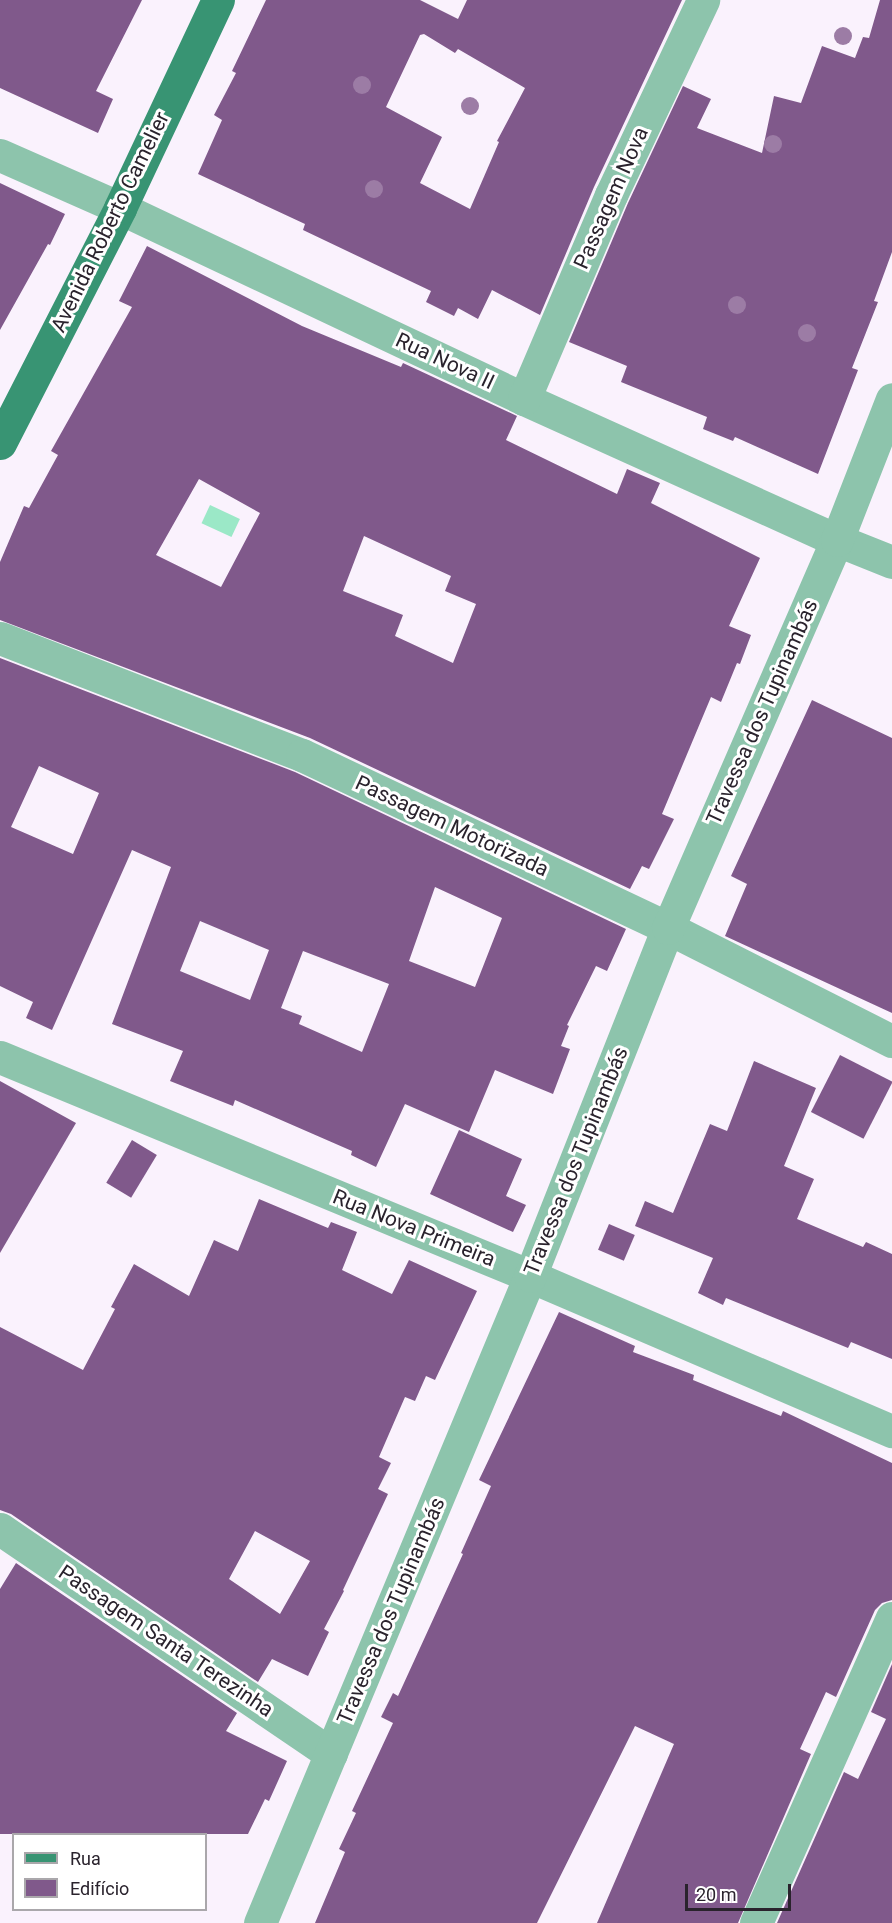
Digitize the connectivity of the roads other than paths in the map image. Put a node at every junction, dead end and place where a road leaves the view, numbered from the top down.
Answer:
1 (218, 0) edge
2 (703, 0) edge
3 (0, 154) edge
4 (120, 208) junction
5 (524, 399) junction
6 (892, 399) edge
7 (0, 443) edge
8 (837, 540) junction
9 (892, 561) edge
10 (0, 638) edge
11 (668, 928) junction
12 (892, 1041) edge
13 (0, 1057) edge
14 (530, 1276) junction
15 (892, 1431) edge
16 (0, 1529) edge
17 (892, 1618) edge
18 (331, 1754) junction
19 (260, 1923) edge
20 (756, 1923) edge

1 - 4 main road, Avenida Roberto Camelier
2 - 5 street, Passagem Nova
3 - 4 street, Rua Nova II
4 - 5 street, Rua Nova II
4 - 7 main road, Avenida Roberto Camelier
5 - 8 street, Rua Nova II
6 - 8 street, Travessa dos Tupinambás
8 - 9 street, Rua Nova II
8 - 11 street, Travessa dos Tupinambás
10 - 11 street, Passagem Motorizada
11 - 12 street, Passagem Motorizada
11 - 14 street, Travessa dos Tupinambás
13 - 14 street, Rua Nova Primeira
14 - 15 street, Rua Nova Primeira
14 - 18 street, Travessa dos Tupinambás
16 - 18 street, Passagem Santa Terezinha
17 - 20 street
18 - 19 street, Travessa dos Tupinambás

